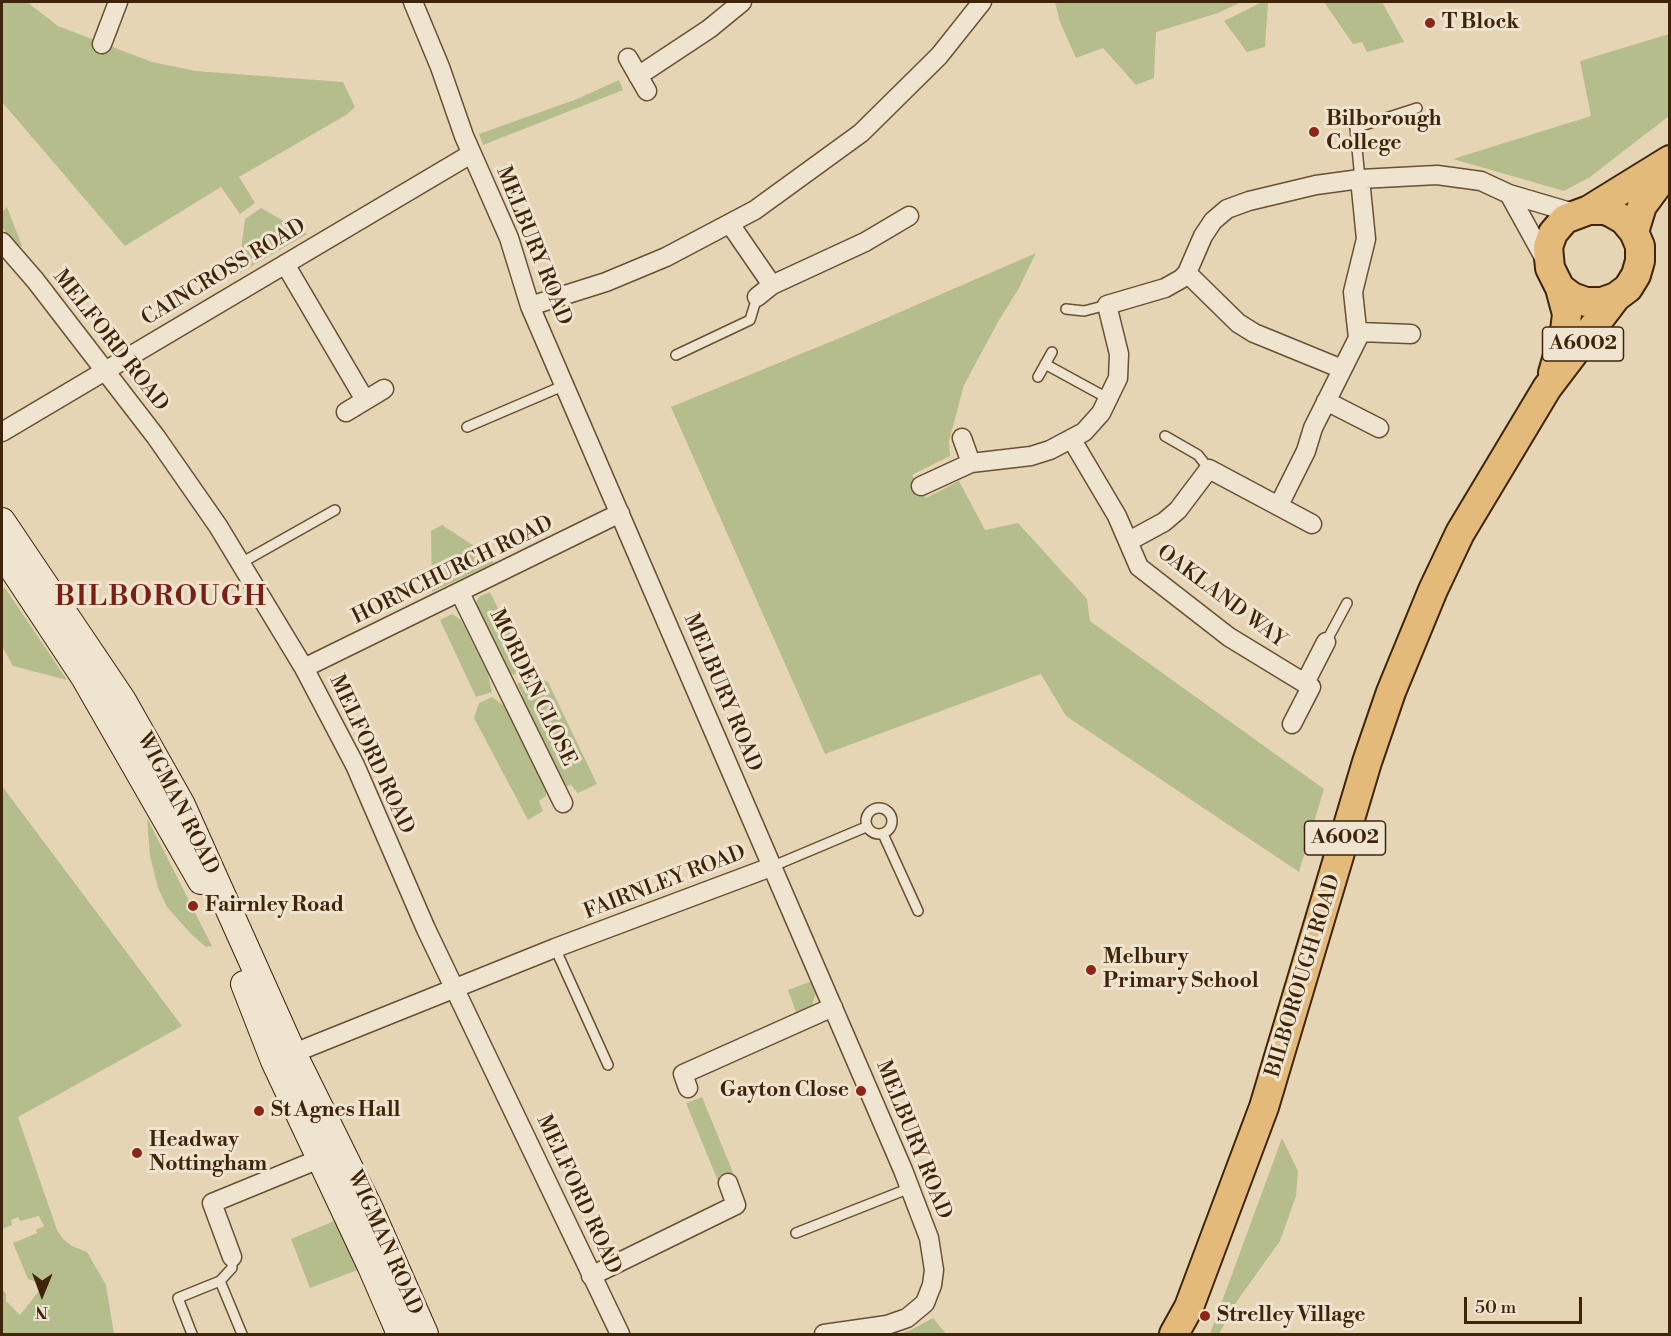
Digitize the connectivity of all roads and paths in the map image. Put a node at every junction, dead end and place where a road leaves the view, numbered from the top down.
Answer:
1 (118, 2) edge
2 (413, 2) edge
3 (742, 2) edge
4 (975, 4) edge
5 (102, 44) dead end
6 (628, 58) dead end
7 (1418, 108) dead end
8 (471, 154) junction
9 (1670, 160) edge
10 (1670, 168) edge
11 (1360, 179) junction
12 (1509, 194) junction
13 (1583, 212) junction
14 (909, 216) dead end
15 (730, 224) junction
16 (1634, 232) junction
17 (2, 242) edge
18 (285, 264) junction
19 (1187, 273) junction
20 (1555, 278) junction
21 (772, 285) junction
22 (757, 297) joint
23 (1616, 297) junction
24 (1107, 305) junction
25 (530, 306) junction
26 (1066, 309) dead end
27 (1359, 332) junction
28 (1411, 333) dead end
29 (1052, 352) dead end
30 (676, 355) dead end
31 (1045, 364) junction
32 (105, 369) junction
33 (1342, 369) junction
34 (1038, 377) dead end
35 (565, 385) junction
36 (1547, 388) junction
37 (384, 389) dead end
38 (1110, 399) junction
39 (365, 400) junction
40 (1326, 400) junction
41 (346, 412) dead end
42 (467, 427) dead end
43 (1379, 428) dead end
44 (2, 432) edge
45 (1165, 436) dead end
46 (962, 438) dead end
47 (1072, 440) junction
48 (970, 463) junction
49 (1209, 469) junction
50 (921, 486) dead end
51 (1279, 505) junction
52 (335, 510) dead end
53 (620, 513) junction
54 (2, 521) edge
55 (1312, 524) dead end
56 (1129, 541) junction
57 (2, 553) edge
58 (241, 562) junction
59 (460, 593) junction
60 (1347, 603) dead end
61 (1326, 642) joint
62 (304, 669) junction
63 (1305, 683) junction
64 (1292, 724) dead end
65 (563, 803) dead end
66 (866, 827) junction
67 (884, 834) junction
68 (771, 867) junction
69 (918, 911) dead end
70 (555, 948) junction
71 (455, 990) junction
72 (833, 1007) junction
73 (284, 1057) junction
74 (608, 1065) dead end
75 (688, 1088) dead end
76 (331, 1154) junction
77 (728, 1183) dead end
78 (910, 1188) junction
79 (796, 1233) dead end
80 (232, 1257) joint
81 (591, 1276) junction
82 (220, 1281) junction
83 (1187, 1321) edge
84 (192, 1335) edge
85 (242, 1335) edge
86 (400, 1335) edge
87 (425, 1335) edge
88 (620, 1335) edge
89 (825, 1335) edge
90 (1174, 1335) edge

1 - 5 street
2 - 8 street, MELBURY ROAD
3 - 6 street
4 - 15 street
7 - 11 lane
8 - 18 street, CAINCROSS ROAD
8 - 25 street, MELBURY ROAD
9 - 13 main road, BILBOROUGH ROAD / A6002
10 - 16 main road
11 - 12 street
11 - 19 street
11 - 27 street
12 - 13 street
12 - 20 street
13 - 16 main road
13 - 20 main road, BILBOROUGH ROAD / A6002
14 - 21 street
15 - 21 street
15 - 25 street
16 - 23 main road, BILBOROUGH ROAD / A6002
17 - 32 street, MELFORD ROAD
18 - 32 street, CAINCROSS ROAD
18 - 39 street
19 - 24 street
19 - 33 street
20 - 23 main road, A6002
20 - 36 main road, BILBOROUGH ROAD / A6002
21 - 22 street
22 - 30 lane
23 - 36 main road, BILBOROUGH ROAD / A6002
24 - 26 lane
24 - 38 street
25 - 35 street, MELBURY ROAD
27 - 28 street
27 - 33 street
29 - 31 lane
31 - 34 lane
31 - 38 lane
32 - 44 street, CAINCROSS ROAD
32 - 58 street, MELFORD ROAD
33 - 40 street
35 - 42 lane
35 - 53 street, MELBURY ROAD
36 - 83 main road, BILBOROUGH ROAD / A6002
37 - 39 street
38 - 47 street
39 - 41 street
40 - 43 street
40 - 51 street
45 - 49 lane
46 - 48 street
47 - 48 street
47 - 56 street, OAKLAND WAY
48 - 50 street
49 - 51 street
49 - 56 street
51 - 55 street
52 - 58 lane
53 - 59 street, HORNCHURCH ROAD
53 - 68 street, MELBURY ROAD
54 - 73 street, WIGMAN ROAD
56 - 63 street, OAKLAND WAY
57 - 73 street, WIGMAN ROAD
58 - 62 street, MELFORD ROAD
59 - 62 street, HORNCHURCH ROAD
59 - 65 street, MORDEN CLOSE
60 - 61 lane
61 - 63 street
62 - 71 street, MELFORD ROAD
63 - 64 street
66 - 67 lane
66 - 67 lane
66 - 68 lane
67 - 69 lane
68 - 70 street, FAIRNLEY ROAD
68 - 72 street, MELBURY ROAD
70 - 71 street, FAIRNLEY ROAD
70 - 74 lane
71 - 73 street, FAIRNLEY ROAD
71 - 81 street, MELFORD ROAD
72 - 75 street
72 - 78 street, MELBURY ROAD
73 - 76 street, WIGMAN ROAD
76 - 80 street
76 - 86 street, WIGMAN ROAD
76 - 87 street, WIGMAN ROAD
77 - 81 street
78 - 79 lane
78 - 89 street, MELBURY ROAD
80 - 82 lane
81 - 88 street, MELFORD ROAD
82 - 84 lane
82 - 85 lane
83 - 90 main road, BILBOROUGH ROAD / A6002

